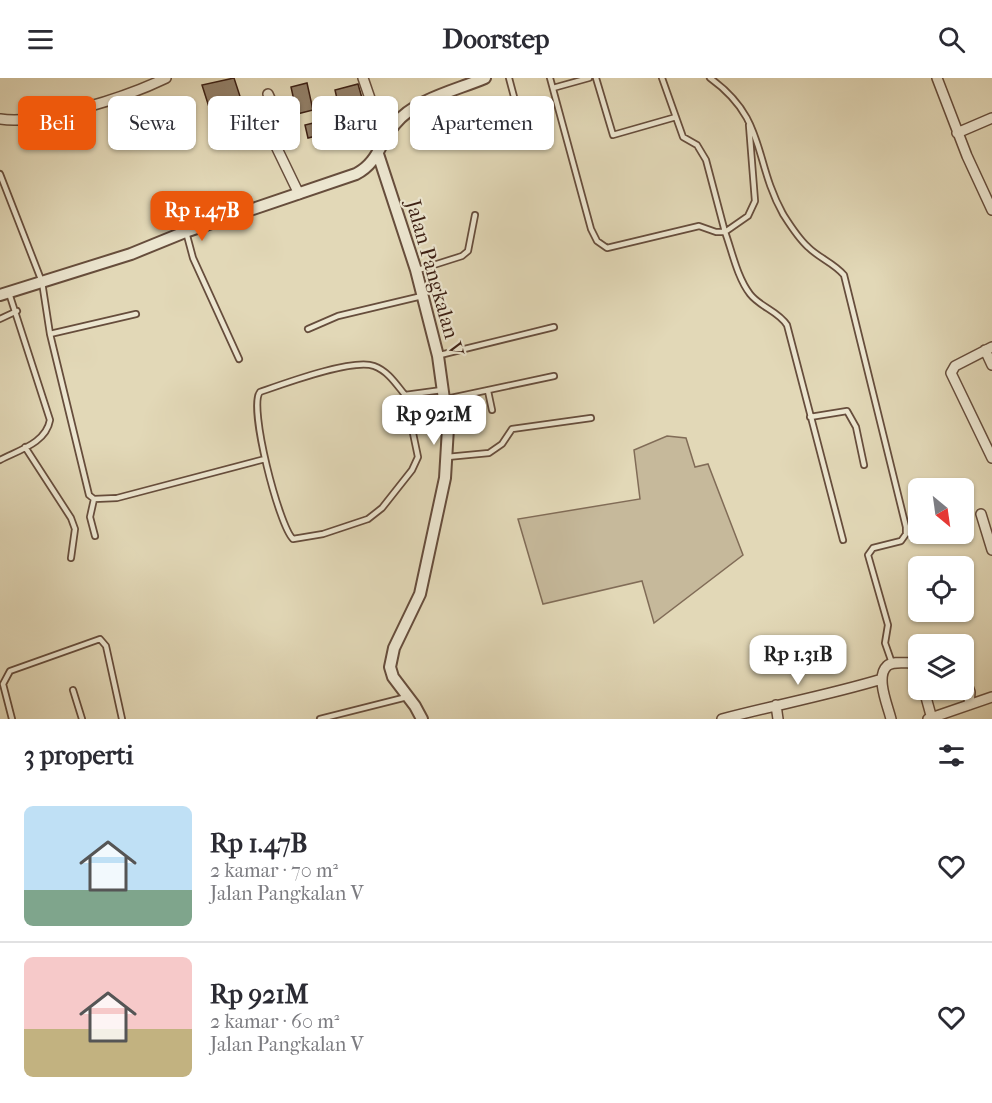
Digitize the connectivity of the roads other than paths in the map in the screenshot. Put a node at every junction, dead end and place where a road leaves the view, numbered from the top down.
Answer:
1 (166, 78) edge
2 (363, 78) edge
3 (485, 78) edge
4 (509, 78) edge
5 (550, 78) edge
6 (589, 78) edge
7 (596, 78) edge
8 (662, 78) edge
9 (710, 78) edge
10 (937, 78) edge
11 (554, 88) junction
12 (268, 94) dead end
13 (369, 96) edge
14 (443, 96) edge
15 (514, 96) edge
16 (410, 111) edge
17 (676, 117) junction
18 (992, 118) edge
19 (0, 119) edge
20 (749, 120) junction
21 (398, 121) edge
22 (957, 133) junction
23 (380, 150) edge
24 (378, 154) junction
25 (0, 174) edge
26 (299, 194) junction
27 (177, 198) dead end
28 (992, 210) edge
29 (475, 215) dead end
30 (185, 232) junction
31 (725, 232) junction
32 (416, 270) junction
33 (42, 282) junction
34 (4, 294) edge
35 (422, 296) junction
36 (17, 311) junction
37 (136, 314) dead end
38 (0, 319) edge
39 (554, 327) dead end
40 (308, 329) dead end
41 (50, 334) junction
42 (988, 349) edge
43 (438, 356) junction
44 (239, 359) dead end
45 (992, 365) edge
46 (554, 376) dead end
47 (488, 391) junction
48 (445, 394) junction
49 (405, 395) junction
50 (492, 410) dead end
51 (810, 417) junction
52 (591, 418) dead end
53 (25, 447) junction
54 (447, 457) junction
55 (992, 458) edge
56 (265, 459) junction
57 (0, 460) edge
58 (864, 465) dead end
59 (94, 499) junction
60 (981, 514) dead end
61 (95, 536) dead end
62 (843, 540) dead end
63 (992, 550) edge
64 (71, 558) dead end
65 (892, 663) junction
66 (908, 664) edge
67 (882, 679) junction
68 (73, 690) dead end
69 (407, 697) junction
70 (992, 697) edge
71 (926, 700) edge
72 (969, 700) edge
73 (776, 705) junction
74 (969, 705) junction
75 (12, 719) edge
76 (82, 719) edge
77 (122, 719) edge
78 (320, 719) edge
79 (422, 719) edge
80 (722, 719) edge
81 (778, 719) edge
82 (891, 719) edge
83 (930, 719) edge

1 - 19 street
2 - 13 street
3 - 14 street
4 - 15 lane
5 - 11 lane
6 - 11 lane
7 - 17 lane
8 - 17 lane
9 - 20 lane
10 - 22 street
11 - 31 lane
12 - 26 street
16 - 21 street
17 - 31 lane
18 - 22 street
20 - 31 lane
20 - 65 lane
22 - 28 street
23 - 24 street
24 - 26 street
24 - 32 street, Jalan Pangkalan V
25 - 33 lane
26 - 30 street
27 - 30 lane
29 - 32 lane
30 - 33 street
30 - 44 lane
31 - 51 lane
32 - 35 street, Jalan Pangkalan V
33 - 34 street
33 - 41 lane
34 - 36 lane
35 - 40 lane
35 - 43 street, Jalan Pangkalan V
36 - 38 lane
36 - 53 lane
37 - 41 lane
39 - 43 lane
41 - 59 lane
42 - 45 street
42 - 55 street
43 - 48 street, Jalan Pangkalan V
46 - 47 lane
47 - 48 lane
47 - 50 lane
48 - 49 lane
48 - 54 street, Jalan Pangkalan V
49 - 56 lane
49 - 56 lane
51 - 58 lane
51 - 62 lane
52 - 54 lane
53 - 57 lane
53 - 64 lane
54 - 69 street, Jalan Pangkalan V
56 - 59 lane
59 - 61 lane
60 - 63 street
65 - 66 street
65 - 67 street
67 - 73 street
67 - 82 street
68 - 76 lane
69 - 78 lane
69 - 79 street, Jalan Pangkalan V
70 - 74 street
71 - 83 street
72 - 74 street
73 - 80 street
73 - 81 street
74 - 83 street
75 - 77 lane

